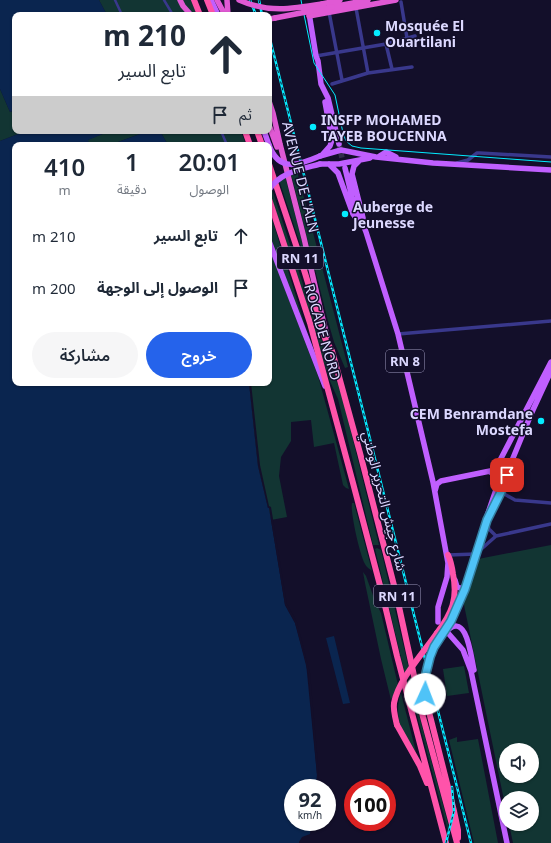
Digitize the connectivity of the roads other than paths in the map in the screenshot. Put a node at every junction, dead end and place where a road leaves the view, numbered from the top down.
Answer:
1 (115, 0) edge
2 (164, 0) edge
3 (180, 0) edge
4 (194, 0) edge
5 (207, 0) edge
6 (211, 0) edge
7 (217, 0) edge
8 (227, 0) edge
9 (239, 0) edge
10 (340, 0) edge
11 (368, 0) edge
12 (399, 1) edge
13 (308, 5) dead end
14 (356, 8) junction
15 (331, 10) junction
16 (121, 12) edge
17 (171, 12) edge
18 (188, 12) edge
19 (199, 12) edge
20 (212, 12) edge
21 (218, 12) edge
22 (219, 12) edge
23 (223, 12) edge
24 (228, 12) edge
25 (309, 16) junction
26 (272, 19) edge
27 (415, 36) dead end
28 (407, 38) junction
29 (386, 44) junction
30 (364, 48) junction
31 (337, 53) junction
32 (316, 56) junction
33 (412, 67) dead end
34 (392, 69) junction
35 (368, 73) junction
36 (342, 80) junction
37 (321, 84) junction
38 (332, 84) dead end
39 (272, 110) edge
40 (272, 133) edge
41 (339, 144) tunnel mouth
42 (272, 151) edge
43 (320, 156) junction
44 (376, 157) junction
45 (551, 157) edge
46 (363, 159) junction
47 (329, 164) junction
48 (452, 164) junction
49 (345, 168) tunnel mouth
50 (286, 169) junction
51 (551, 170) edge
52 (272, 173) edge
53 (272, 187) edge
54 (272, 208) edge
55 (366, 232) junction
56 (272, 251) edge
57 (551, 321) edge
58 (398, 334) junction
59 (332, 352) junction
60 (551, 362) edge
61 (551, 371) edge
62 (331, 403) junction
63 (489, 472) junction
64 (501, 492) junction
65 (435, 493) junction
66 (551, 503) edge
67 (487, 520) junction
68 (551, 524) edge
69 (496, 536) junction
70 (477, 553) junction
71 (448, 556) junction
72 (454, 579) junction
73 (467, 582) junction
74 (438, 622) dead end
75 (448, 633) dead end
76 (438, 641) junction
77 (476, 696) junction
78 (435, 801) junction
79 (457, 842) edge
80 (446, 843) edge
81 (507, 843) edge

1 - 16 street
2 - 17 street
3 - 18 highway
4 - 19 highway
5 - 20 highway
6 - 21 main road
7 - 22 highway
7 - 23 highway
8 - 24 highway
9 - 10 highway, bridge
11 - 15 highway
12 - 14 highway
12 - 28 street
13 - 25 main road
14 - 15 highway
14 - 30 street
15 - 25 highway
15 - 26 highway, bridge
15 - 31 street
25 - 32 main road
27 - 28 street
28 - 29 street
29 - 30 street
29 - 34 street
30 - 31 street
30 - 35 street
31 - 32 street
31 - 36 street
32 - 37 main road
33 - 34 street
34 - 35 street
35 - 36 street
36 - 38 street
37 - 41 main road
37 - 43 main road
39 - 50 highway, AVENUE DE L'ALN
40 - 50 highway
42 - 43 main road, bridge
43 - 44 main road
44 - 46 main road
44 - 48 main road
45 - 48 street
46 - 47 main road
46 - 55 main road
47 - 53 main road, bridge
47 - 55 main road
48 - 51 main road
49 - 55 main road, RN 8
50 - 59 highway, AVENUE DE L'ALN
52 - 59 highway, ROCADE NORD / RN 11
54 - 62 highway, ROCADE NORD / RN 11
55 - 58 main road, RN 8
56 - 62 main road
57 - 58 street
58 - 65 main road, RN 8
59 - 79 highway, شارع جيش التحرير الوطني / RN 11
60 - 63 main road
61 - 64 main road
62 - 78 highway, شارع جيش التحرير الوطني
63 - 65 main road
63 - 67 main road
64 - 66 street
64 - 67 main road
65 - 71 main road, RN 8
67 - 69 street
67 - 70 main road
68 - 69 street
69 - 70 street
70 - 71 street
70 - 73 main road
71 - 72 highway
71 - 74 main road, RN 8
72 - 73 main road
72 - 78 highway, bridge
73 - 76 highway
75 - 77 main road
76 - 77 main road
76 - 79 highway, bridge
77 - 81 main road
78 - 80 highway, شارع جيش التحرير الوطني

